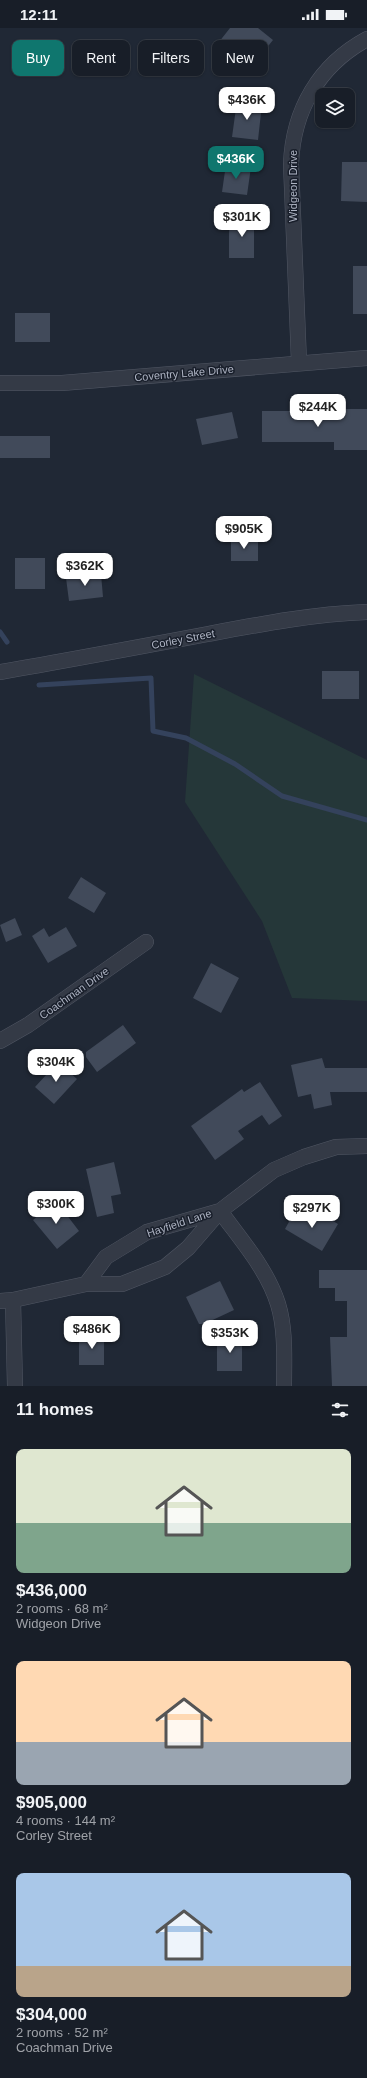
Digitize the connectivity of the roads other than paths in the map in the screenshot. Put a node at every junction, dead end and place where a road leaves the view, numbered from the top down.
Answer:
1 (367, 39) edge
2 (367, 358) edge
3 (298, 362) junction
4 (0, 383) edge
5 (367, 612) edge
6 (0, 672) edge
7 (146, 942) dead end
8 (0, 1041) edge
9 (367, 1146) edge
10 (220, 1211) junction
11 (86, 1284) junction
12 (6, 1301) edge
13 (15, 1386) edge
14 (284, 1386) edge

1 - 3 street, Widgeon Drive
2 - 3 street, Coventry Lake Drive
3 - 4 street, Coventry Lake Drive
5 - 6 street, Corley Street
7 - 8 street, Coachman Drive
9 - 10 street, Hayfield Lane
10 - 11 street, Hayfield Lane
10 - 11 street, Hayfield Lane
10 - 14 street
11 - 12 street, Hayfield Lane
12 - 13 street

